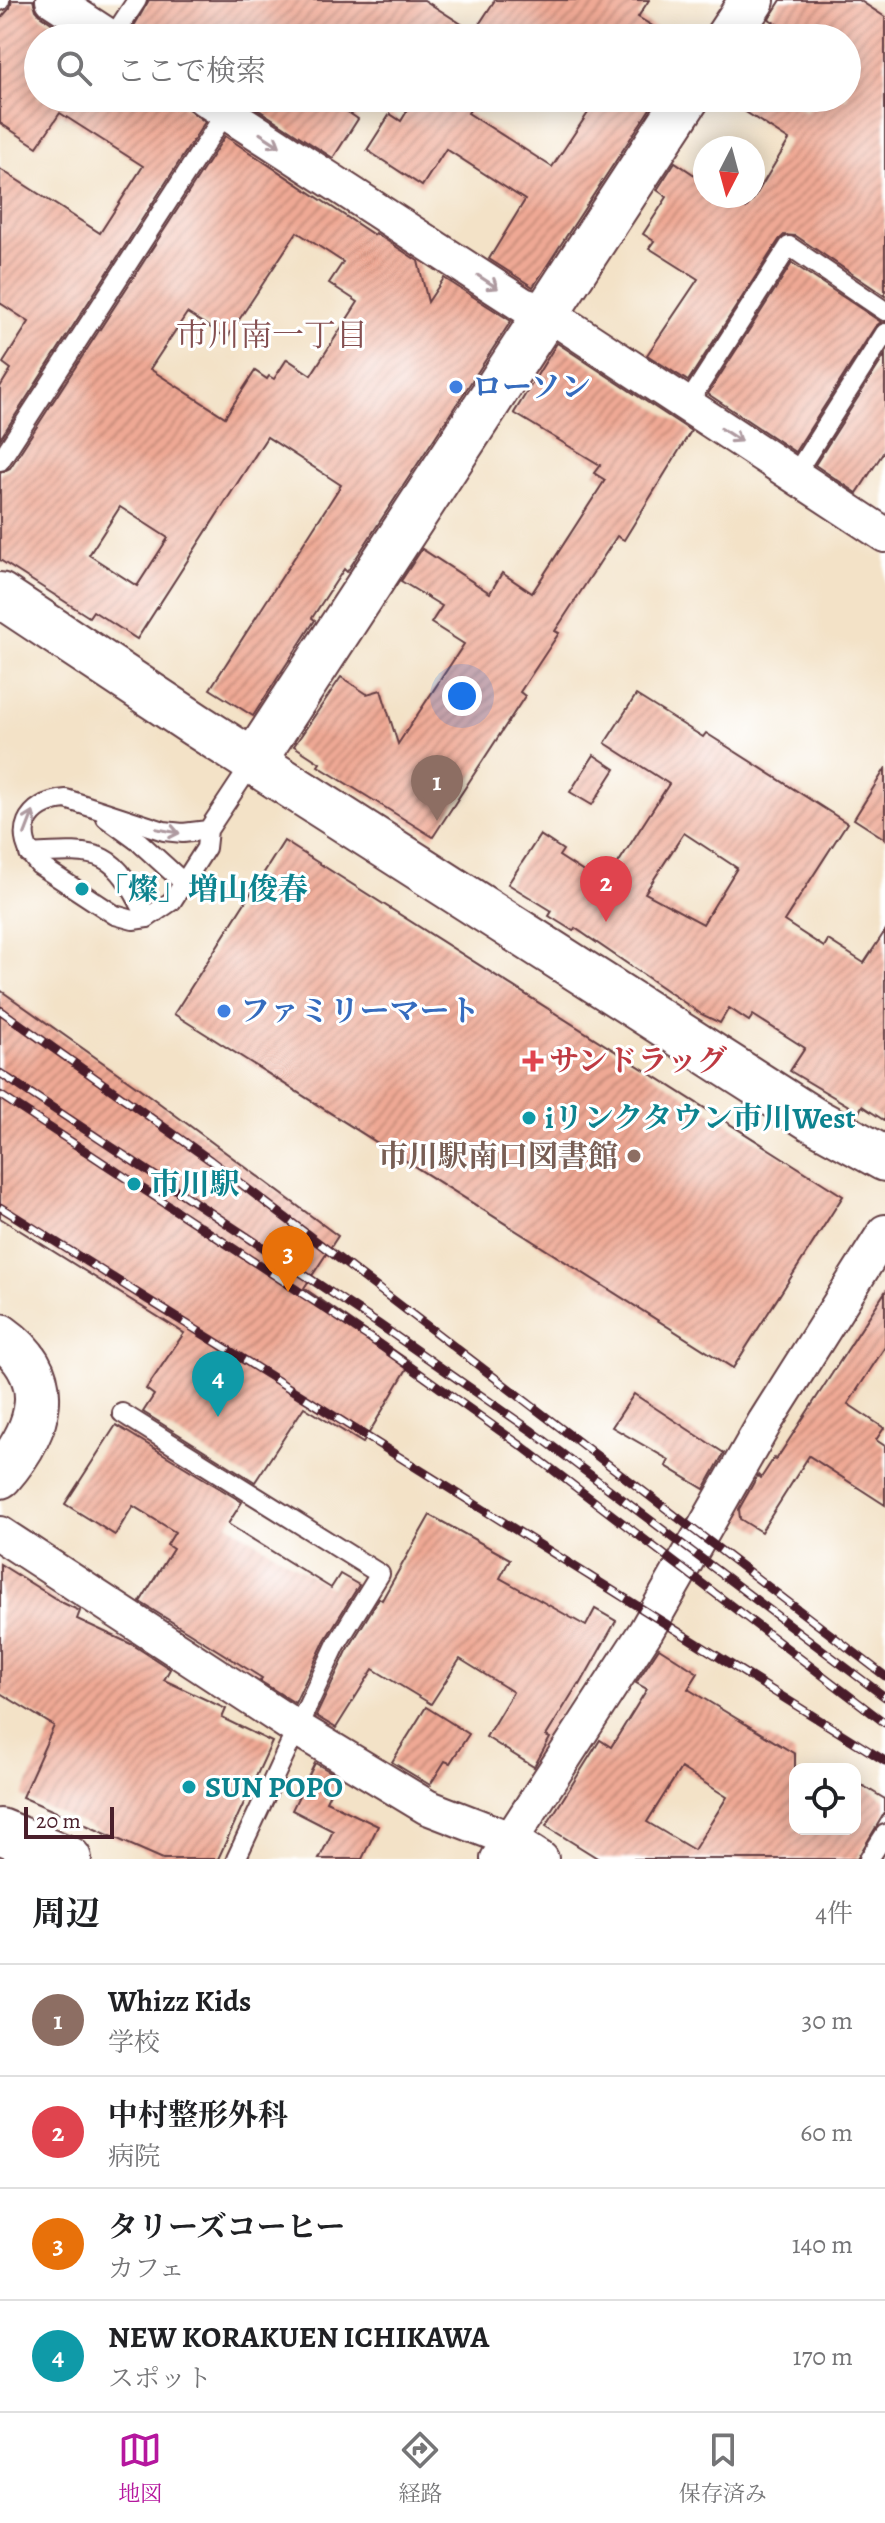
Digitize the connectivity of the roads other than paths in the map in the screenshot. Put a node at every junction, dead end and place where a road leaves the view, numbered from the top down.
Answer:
1 (53, 0) edge
2 (137, 0) edge
3 (752, 0) edge
4 (90, 24) edge
5 (121, 24) edge
6 (736, 24) edge
7 (211, 112) edge
8 (226, 112) edge
9 (678, 112) edge
10 (885, 311) edge
11 (546, 312) junction
12 (885, 333) edge
13 (686, 406) junction
14 (0, 461) edge
15 (794, 476) junction
16 (885, 535) edge
17 (0, 595) edge
18 (253, 762) junction
19 (91, 807) junction
20 (208, 830) junction
21 (29, 854) junction
22 (184, 883) junction
23 (147, 918) junction
24 (885, 1159) edge
25 (885, 1232) edge
26 (0, 1336) edge
27 (122, 1413) dead end
28 (0, 1476) edge
29 (0, 1534) edge
30 (298, 1729) junction
31 (0, 1831) edge
32 (885, 1834) edge
33 (504, 1849) edge
34 (69, 1859) edge
35 (236, 1859) edge
36 (541, 1859) edge
37 (869, 1859) edge

1 - 4 street
2 - 5 lane
3 - 6 main road
7 - 14 lane
8 -> 11 street
9 - 11 main road
10 - 13 lane
11 - 13 street
11 - 18 main road
12 - 15 lane
13 -> 15 street
15 - 16 street
17 - 18 main road
18 - 20 lane
18 - 24 main road
19 -> 20 lane
21 -> 19 lane
19 - 22 lane
20 - 22 lane
21 - 23 lane
21 - 23 lane
22 - 23 lane
25 - 33 street
26 - 28 main road
27 - 30 lane
29 - 30 street
30 - 33 street
30 - 35 lane
31 - 34 main road
32 - 37 lane
33 - 36 street

